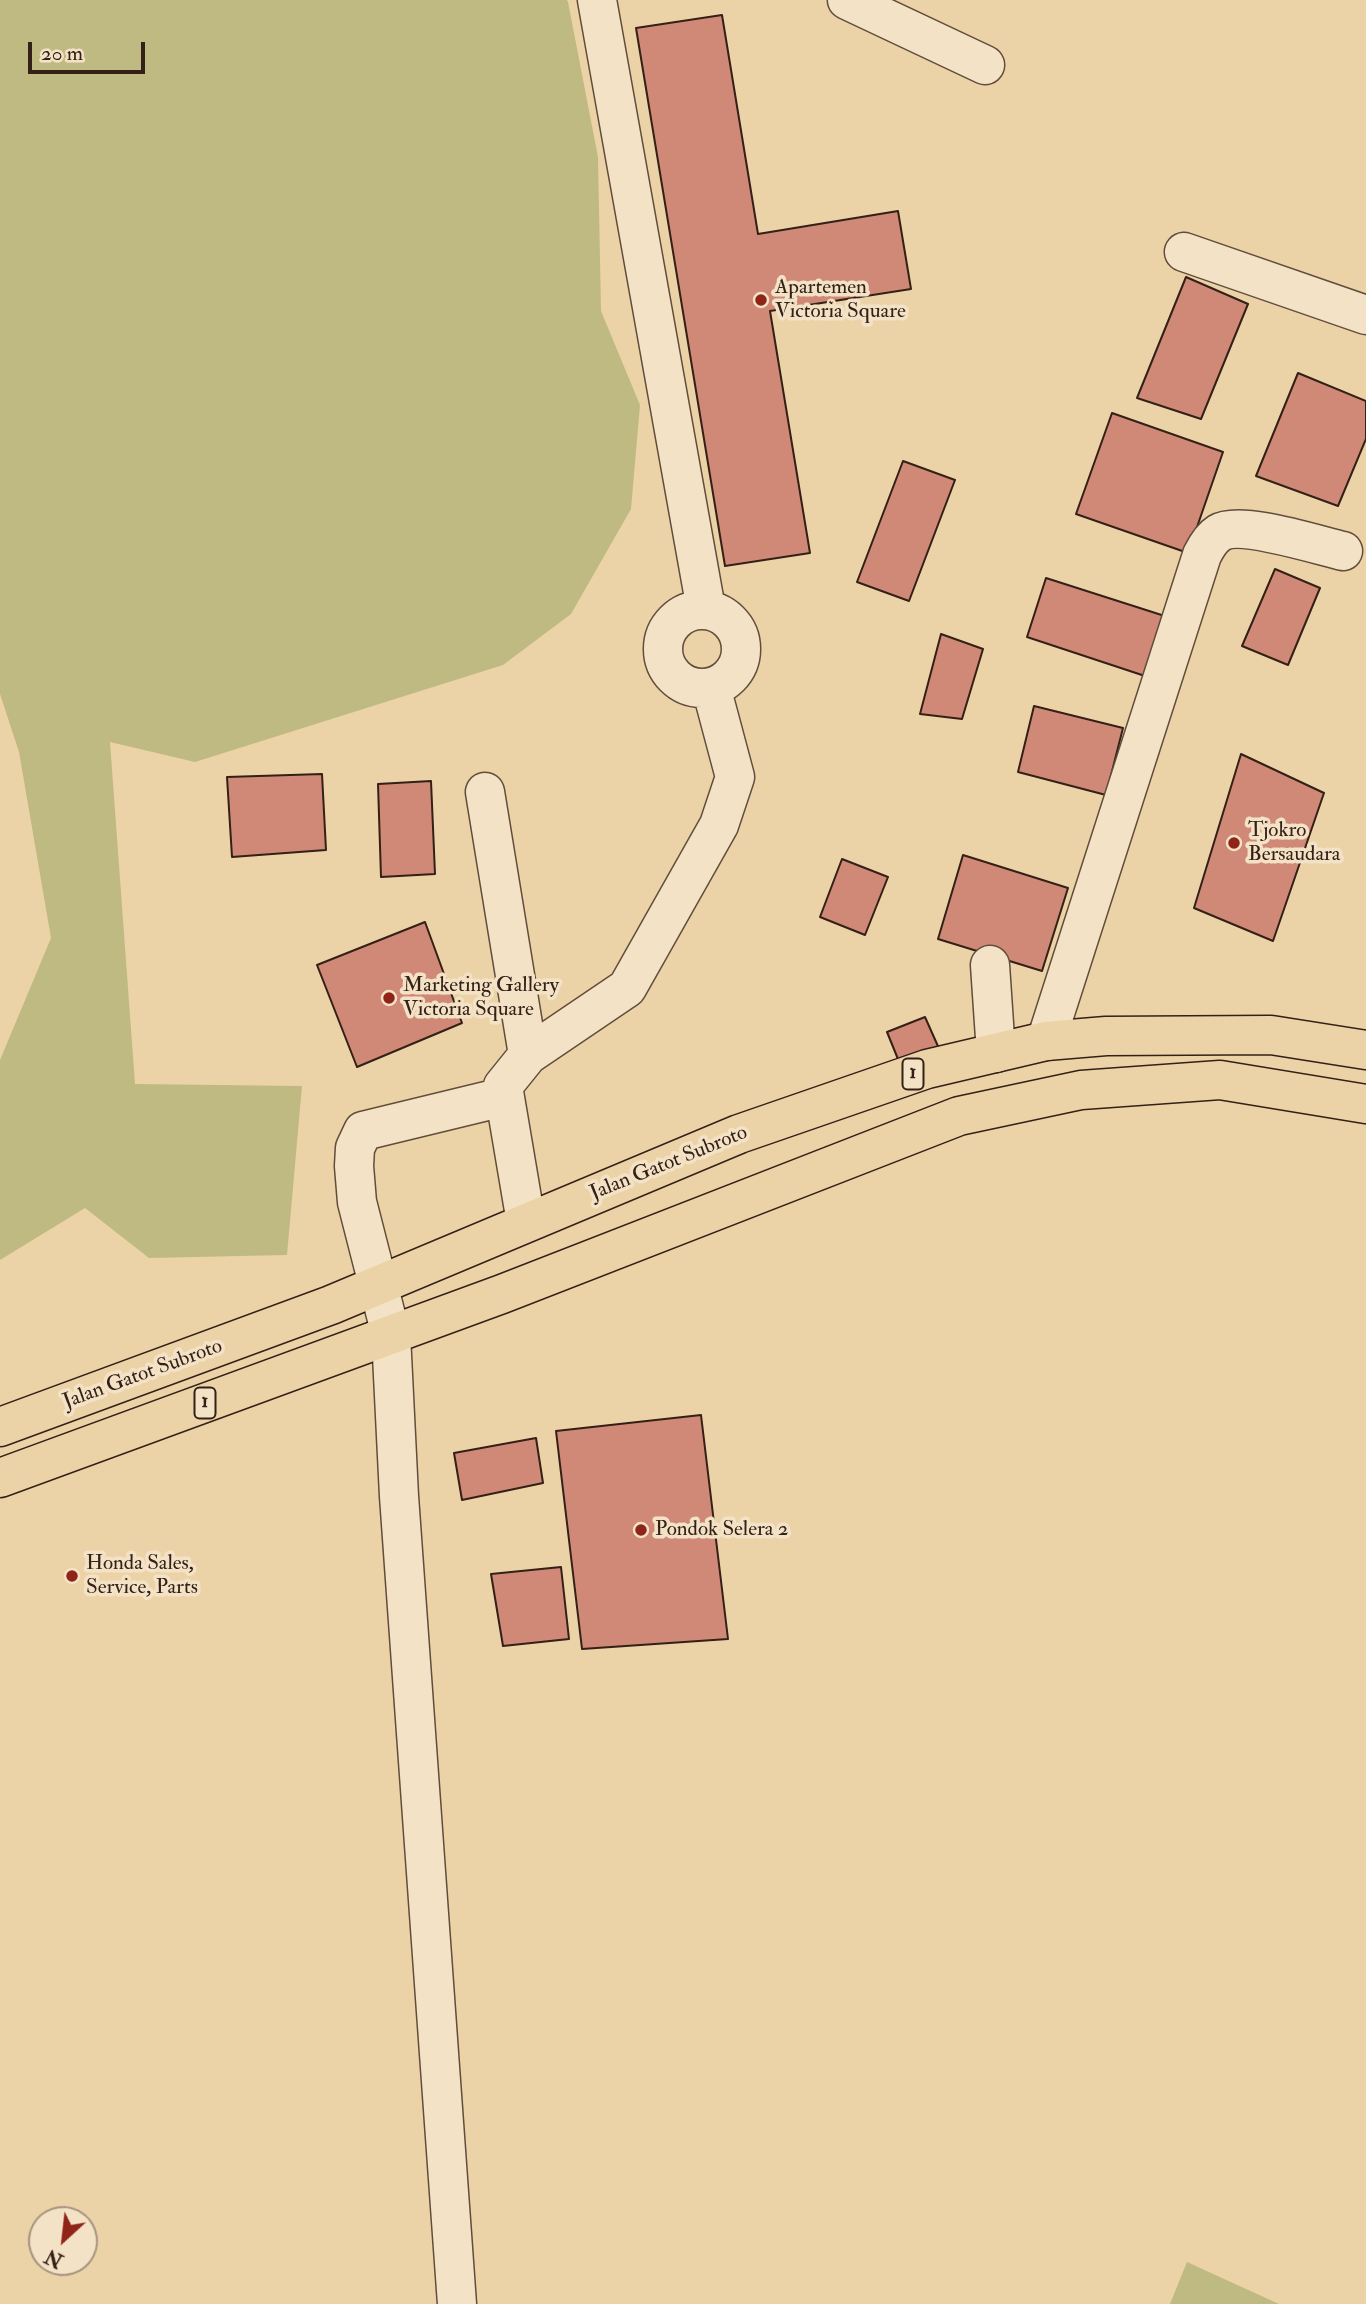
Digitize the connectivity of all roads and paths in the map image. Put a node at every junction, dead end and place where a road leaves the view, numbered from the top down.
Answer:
1 (597, 0) edge
2 (847, 0) edge
3 (898, 11) edge
4 (985, 65) dead end
5 (1184, 252) dead end
6 (1366, 315) edge
7 (1343, 551) dead end
8 (706, 609) junction
9 (711, 687) junction
10 (485, 792) dead end
11 (990, 965) dead end
12 (1046, 1041) junction
13 (1366, 1050) edge
14 (996, 1053) junction
15 (528, 1055) junction
16 (503, 1097) junction
17 (1366, 1104) edge
18 (526, 1222) junction
19 (389, 1279) junction
20 (401, 1331) junction
21 (0, 1427) edge
22 (0, 1478) edge
23 (457, 2304) edge

1 - 8 street
2 - 3 street
3 - 4 street
5 - 6 street
7 - 12 street
8 - 9 street
8 - 9 street
9 - 15 street
10 - 15 street
11 - 14 street
12 - 13 highway, Jalan Gatot Subroto / 1
12 - 14 highway, Jalan Gatot Subroto / 1
14 - 18 highway, Jalan Gatot Subroto / 1
15 - 16 street
16 - 18 street
16 - 19 street
17 - 20 highway, 1
18 - 19 highway, Jalan Gatot Subroto / 1
19 - 20 street
19 - 21 highway, Jalan Gatot Subroto / 1
20 - 22 highway, 1
20 - 23 street

